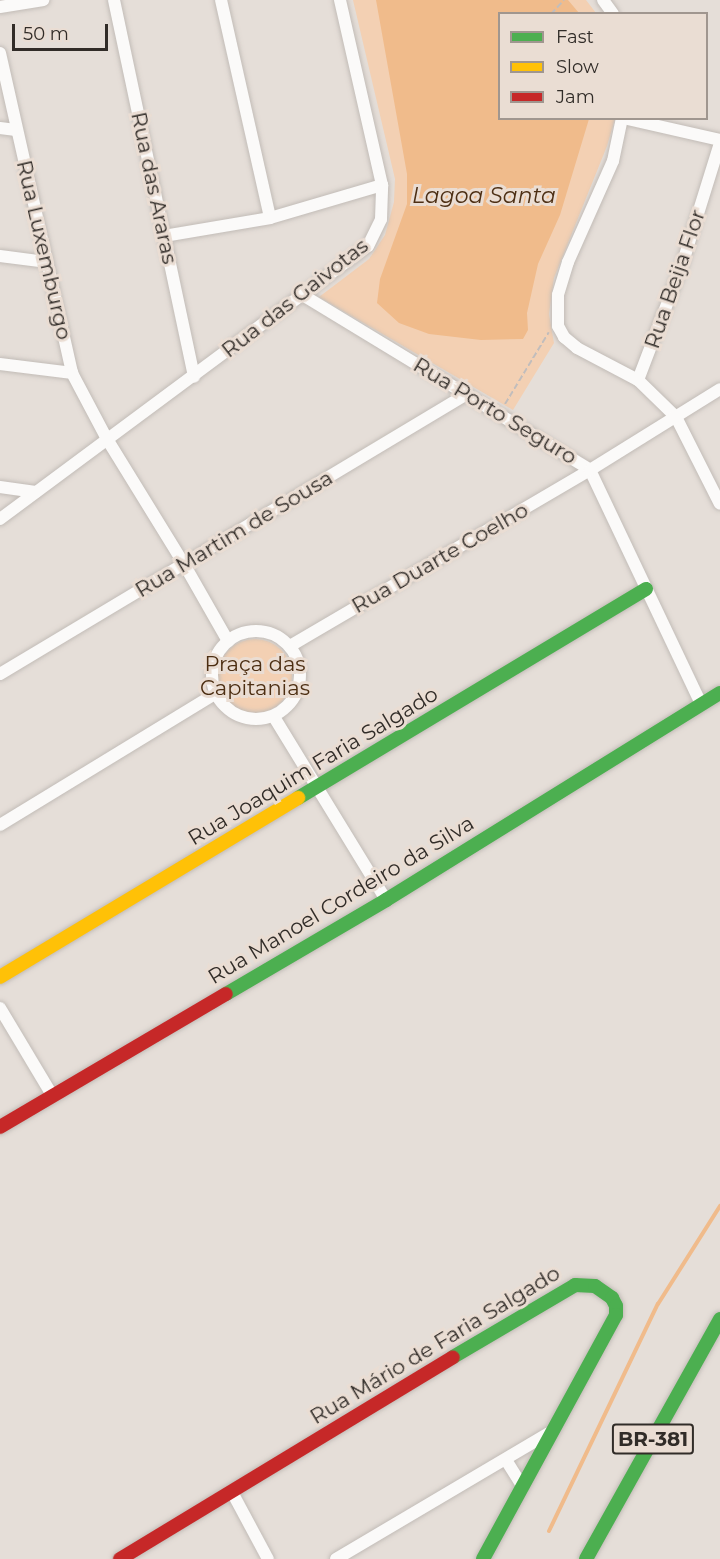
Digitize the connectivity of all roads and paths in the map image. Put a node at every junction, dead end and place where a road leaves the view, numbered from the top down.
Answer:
1 (43, 0) edge
2 (114, 0) edge
3 (220, 0) edge
4 (340, 0) edge
5 (564, 0) edge
6 (603, 0) edge
7 (0, 7) edge
8 (553, 12) edge
9 (612, 12) edge
10 (0, 53) edge
11 (622, 120) edge
12 (631, 120) edge
13 (0, 128) edge
14 (16, 130) junction
15 (720, 141) edge
16 (382, 185) junction
17 (270, 218) junction
18 (164, 236) junction
19 (0, 256) edge
20 (46, 262) junction
21 (300, 294) junction
22 (556, 320) junction
23 (0, 364) edge
24 (72, 373) junction
25 (194, 377) junction
26 (638, 380) junction
27 (720, 389) edge
28 (467, 394) junction
29 (499, 414) junction
30 (676, 417) junction
31 (107, 439) junction
32 (591, 470) junction
33 (0, 487) edge
34 (36, 492) junction
35 (720, 504) edge
36 (0, 519) edge
37 (184, 564) junction
38 (646, 589) junction
39 (228, 641) junction
40 (291, 646) junction
41 (0, 674) edge
42 (216, 693) junction
43 (720, 693) edge
44 (700, 704) junction
45 (274, 717) junction
46 (318, 788) junction
47 (0, 825) edge
48 (386, 900) junction
49 (0, 977) edge
50 (0, 1008) edge
51 (52, 1095) junction
52 (0, 1126) edge
53 (720, 1319) edge
54 (553, 1430) junction
55 (506, 1460) junction
56 (523, 1488) junction
57 (232, 1492) junction
58 (120, 1559) edge
59 (268, 1559) edge
60 (336, 1559) edge
61 (483, 1559) edge
62 (586, 1559) edge

1 - 7 street
2 - 18 street, Rua das Araras
3 - 17 street
4 - 16 street, Rua das Gaivotas
5 - 8 path
6 - 9 street
10 - 14 street, Rua Luxemburgo
11 - 22 street
12 - 15 street
13 - 14 street
14 - 20 street, Rua Luxemburgo
15 - 26 street, Rua Beija Flor
16 - 17 street
16 - 21 street, Rua das Gaivotas
17 - 18 street
18 - 25 street, Rua das Araras
19 - 20 street
20 - 24 street, Rua Luxemburgo
21 - 25 street, Rua das Gaivotas
21 - 28 street, Rua Porto Seguro
22 - 26 street
22 - 29 path
23 - 24 street
24 - 31 street, Rua Luxemburgo
25 - 31 street, Rua das Gaivotas
26 - 30 street
27 - 30 street, Rua Duarte Coelho
28 - 29 street, Rua Porto Seguro
28 - 37 street, Rua Martim de Sousa
29 - 32 street, Rua Porto Seguro
30 - 32 street, Rua Duarte Coelho
30 - 35 street
31 - 34 street, Rua das Gaivotas
31 - 37 street, Rua Luxemburgo
32 - 38 street, Rua Porto Seguro
32 - 40 street, Rua Duarte Coelho
33 - 34 street
34 - 36 street, Rua das Gaivotas
37 - 39 street, Rua Luxemburgo
37 - 41 street, Rua Martim de Sousa
38 - 44 street, Rua Porto Seguro
38 - 46 main road, Rua Joaquim Faria Salgado
39 - 40 street
39 - 42 street
40 - 45 street
42 - 45 street
42 - 47 street
43 - 44 main road, Rua Manoel Cordeiro da Silva
44 - 48 main road, Rua Manoel Cordeiro da Silva
45 - 46 street
46 - 48 street
46 - 49 main road, Rua Joaquim Faria Salgado
48 - 51 main road, Rua Manoel Cordeiro da Silva
50 - 51 street
51 - 52 main road, Rua Manoel Cordeiro da Silva
53 - 62 main road, BR-381
54 - 55 street
54 - 56 main road, Rua Mário de Faria Salgado
54 - 57 main road, Rua Mário de Faria Salgado
55 - 56 street
55 - 60 street
56 - 61 main road, Rua Mário de Faria Salgado
57 - 58 main road, Rua Mário de Faria Salgado
57 - 59 street

